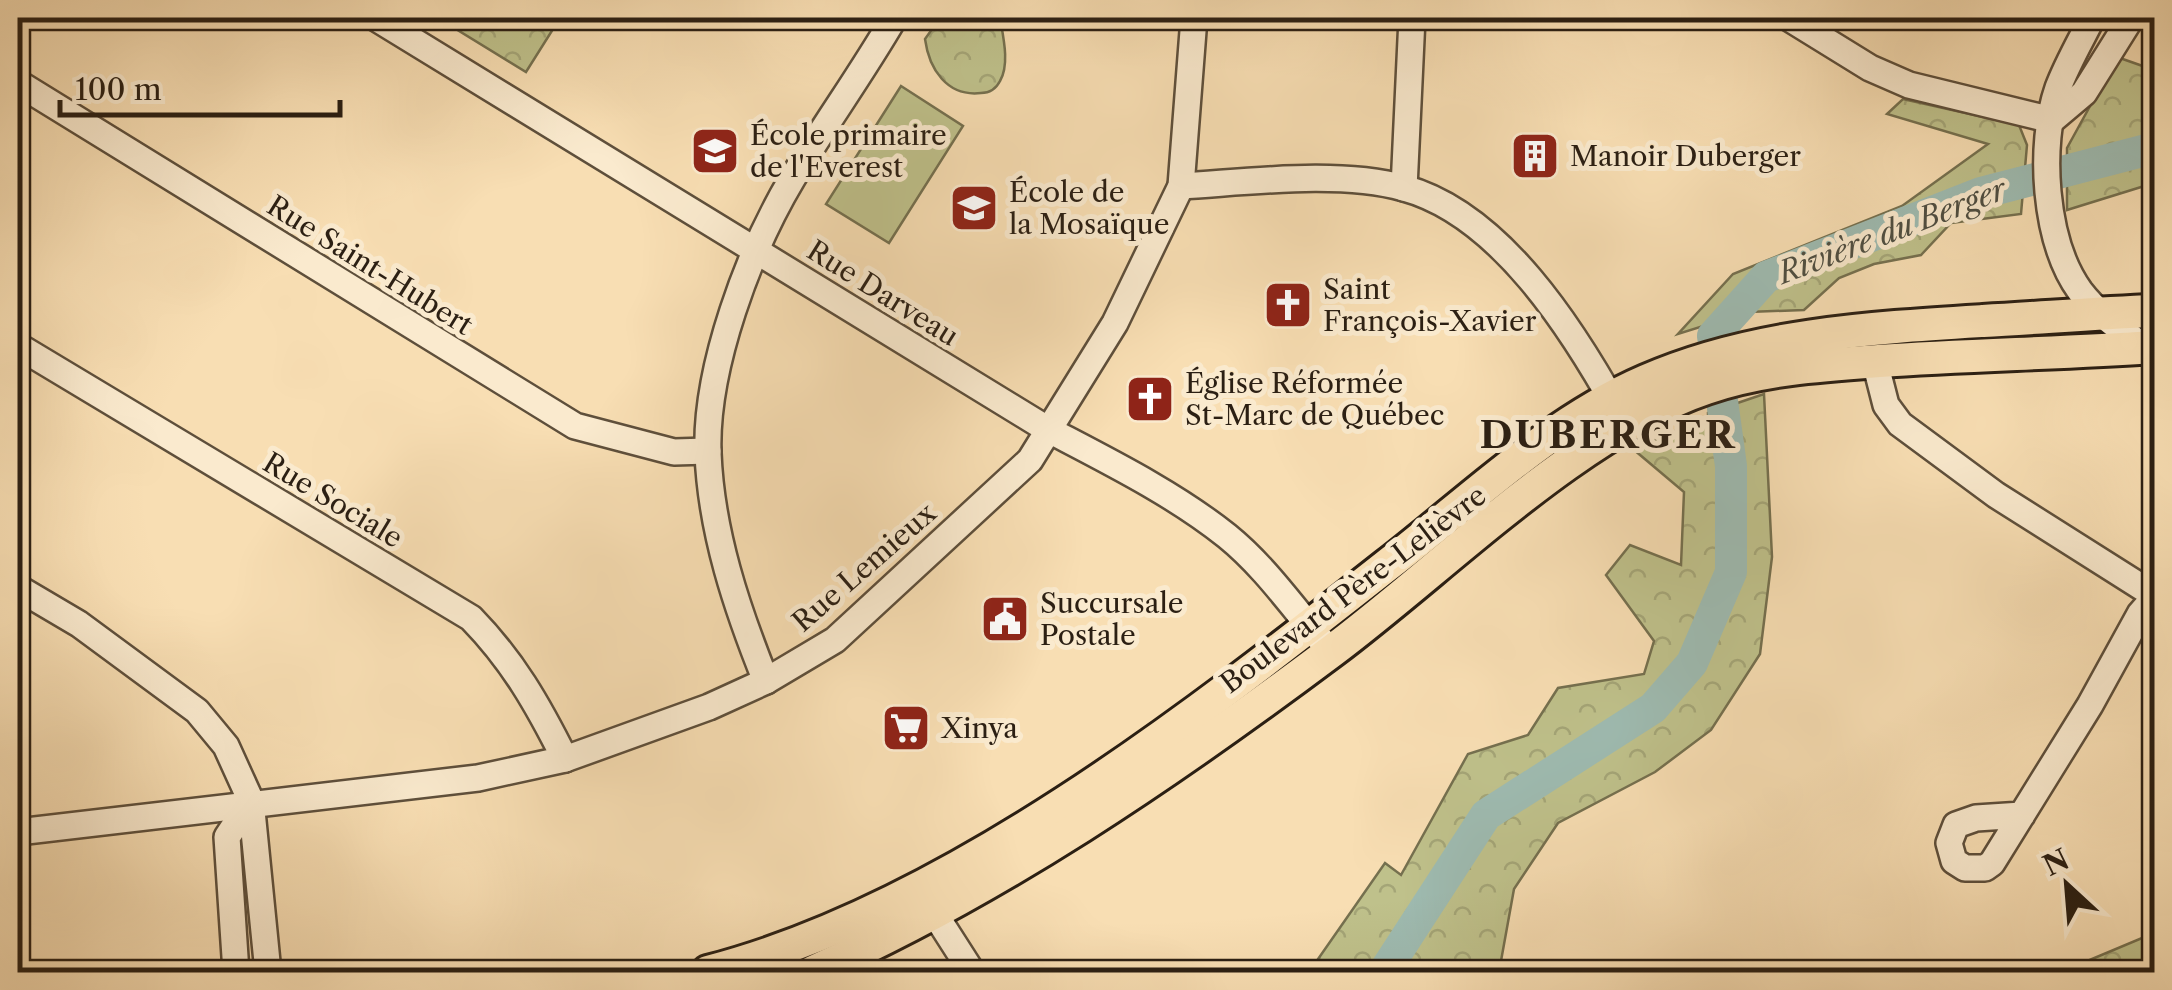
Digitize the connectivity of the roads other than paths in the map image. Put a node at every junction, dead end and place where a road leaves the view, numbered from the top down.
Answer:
1 (376, 18) edge
2 (894, 18) edge
3 (1194, 18) edge
4 (1412, 18) edge
5 (1788, 18) edge
6 (1837, 18) edge
7 (2092, 18) edge
8 (2130, 18) edge
9 (1824, 41) junction
10 (18, 83) edge
11 (2052, 120) junction
12 (1181, 186) junction
13 (1404, 188) junction
14 (757, 250) junction
15 (2154, 311) edge
16 (2101, 314) junction
17 (18, 346) edge
18 (2151, 350) edge
19 (1752, 362) junction
20 (1875, 362) junction
21 (1618, 412) junction
22 (1047, 428) junction
23 (708, 450) junction
24 (18, 590) edge
25 (2154, 596) edge
26 (1309, 626) junction
27 (1331, 652) junction
28 (766, 681) junction
29 (565, 759) junction
30 (251, 801) junction
31 (2022, 814) dead end
32 (18, 832) edge
33 (927, 902) junction
34 (236, 972) edge
35 (268, 972) edge
36 (708, 972) edge
37 (813, 972) edge
38 (972, 972) edge

1 - 14 street, Rue Darveau
2 - 14 street
3 - 12 street, Rue Lemieux
4 - 13 street
5 - 9 street
6 - 9 street
7 - 11 street
8 - 11 street
9 - 11 street
10 - 23 street, Rue Saint-Hubert
11 - 16 street
12 - 13 street
12 - 22 street, Rue Lemieux
13 - 21 street
14 - 22 street, Rue Darveau
14 - 23 street
15 - 16 main road, Boulevard Père-Lelièvre
16 - 18 street
16 - 19 main road, Boulevard Père-Lelièvre
17 - 29 street, Rue Sociale
18 - 20 main road, Boulevard Père-Lelièvre
19 - 20 main road, Boulevard Père-Lelièvre
19 - 21 main road, Boulevard Père-Lelièvre
20 - 25 street
21 - 26 main road, Boulevard Père-Lelièvre
21 - 27 main road, Boulevard Père-Lelièvre
22 - 26 street, Rue Darveau
22 - 28 street, Rue Lemieux
23 - 28 street
24 - 30 street
25 - 31 street
26 - 27 street, Rue Darveau
26 - 33 main road, Boulevard Père-Lelièvre
27 - 33 main road, Boulevard Père-Lelièvre
28 - 29 street, Rue Lemieux
29 - 30 street, Rue Lemieux
30 - 32 street, Rue Lemieux
30 - 34 street
30 - 35 street
33 - 36 main road, Boulevard Père-Lelièvre
33 - 37 main road, Boulevard Père-Lelièvre
33 - 38 street

